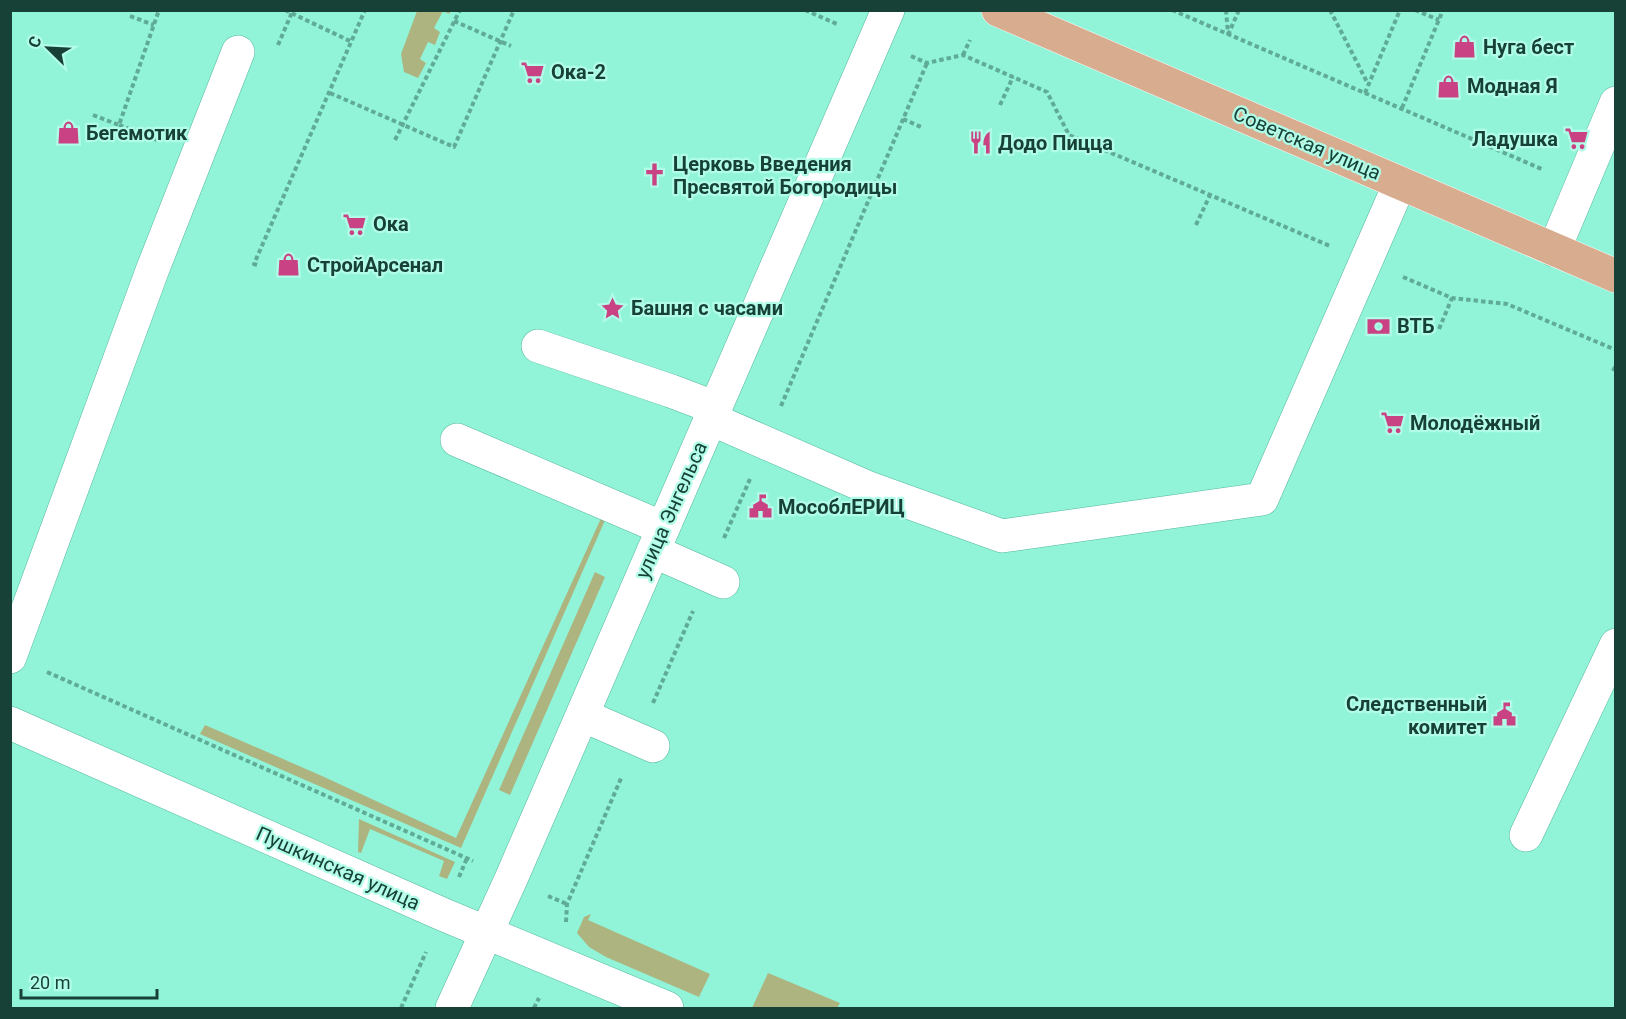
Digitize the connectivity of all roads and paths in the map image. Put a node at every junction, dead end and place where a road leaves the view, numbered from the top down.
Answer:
1 (159, 10) edge
2 (285, 10) edge
3 (365, 10) edge
4 (460, 10) edge
5 (514, 10) edge
6 (888, 10) edge
7 (998, 10) edge
8 (1172, 10) edge
9 (1226, 10) edge
10 (1239, 10) edge
11 (1330, 10) edge
12 (1400, 10) edge
13 (1415, 10) edge
14 (1443, 10) edge
15 (805, 11) edge
16 (293, 12) edge
17 (130, 16) dead end
18 (289, 20) dead end
19 (1439, 20) junction
20 (454, 21) junction
21 (154, 25) junction
22 (843, 27) dead end
23 (1228, 35) junction
24 (500, 41) junction
25 (352, 42) junction
26 (511, 46) dead end
27 (237, 52) dead end
28 (907, 54) dead end
29 (927, 63) junction
30 (1013, 77) junction
31 (1369, 84) junction
32 (330, 93) junction
33 (1365, 93) junction
34 (1616, 103) edge
35 (1000, 105) dead end
36 (1402, 108) junction
37 (93, 115) dead end
38 (903, 119) junction
39 (402, 124) junction
40 (921, 127) dead end
41 (395, 140) dead end
42 (1400, 183) junction
43 (1581, 186) junction
44 (1209, 195) junction
45 (1196, 225) dead end
46 (1554, 250) junction
47 (1366, 261) junction
48 (257, 265) dead end
49 (1616, 276) edge
50 (1452, 298) junction
51 (1439, 329) dead end
52 (538, 346) dead end
53 (1616, 350) edge
54 (1616, 365) edge
55 (1612, 372) dead end
56 (714, 414) junction
57 (457, 440) dead end
58 (765, 443) junction
59 (658, 540) junction
60 (716, 579) junction
61 (1616, 645) edge
62 (11, 657) edge
63 (582, 715) junction
64 (10, 723) edge
65 (645, 743) junction
66 (1526, 835) dead end
67 (458, 855) dead end
68 (566, 925) dead end
69 (486, 932) junction
70 (427, 950) dead end
71 (401, 1008) edge
72 (452, 1008) edge
73 (667, 1008) edge

1 - 21 path
2 - 16 path
3 - 25 path
4 - 20 path
5 - 24 path
6 - 56 street, улица Энгельса
7 - 42 main road, Советская улица
8 - 23 path
9 - 23 path
10 - 23 path
11 - 31 path
12 - 31 path
13 - 19 path
14 - 19 path
15 - 22 path
16 - 18 path
16 - 25 path
17 - 21 path
19 - 36 path
20 - 24 path
20 - 39 path
21 - 37 path
23 - 33 path
24 - 26 path
24 - 39 path
25 - 32 path
27 - 62 street
28 - 29 path
29 - 30 path
29 - 38 path
30 - 35 path
30 - 44 path
31 - 33 path
32 - 39 path
32 - 48 path
33 - 36 path
34 - 43 street
36 - 43 path
38 - 40 path
38 - 58 path
39 - 41 path
42 - 46 main road, Советская улица
42 - 47 street
43 - 46 street
44 - 45 path
44 - 47 path
46 - 49 main road, Советская улица
47 - 50 path
47 - 58 street
50 - 51 path
50 - 53 path
52 - 56 street
54 - 55 path
56 - 58 street
56 - 59 street, улица Энгельса
57 - 59 street
58 - 60 path
59 - 60 street
59 - 63 street, улица Энгельса
60 - 65 path
61 - 66 street
62 - 67 path
63 - 65 street
63 - 69 street, улица Энгельса
64 - 69 street, Пушкинская улица
65 - 68 path
69 - 72 street, улица Энгельса
69 - 73 street, Пушкинская улица
70 - 71 path

